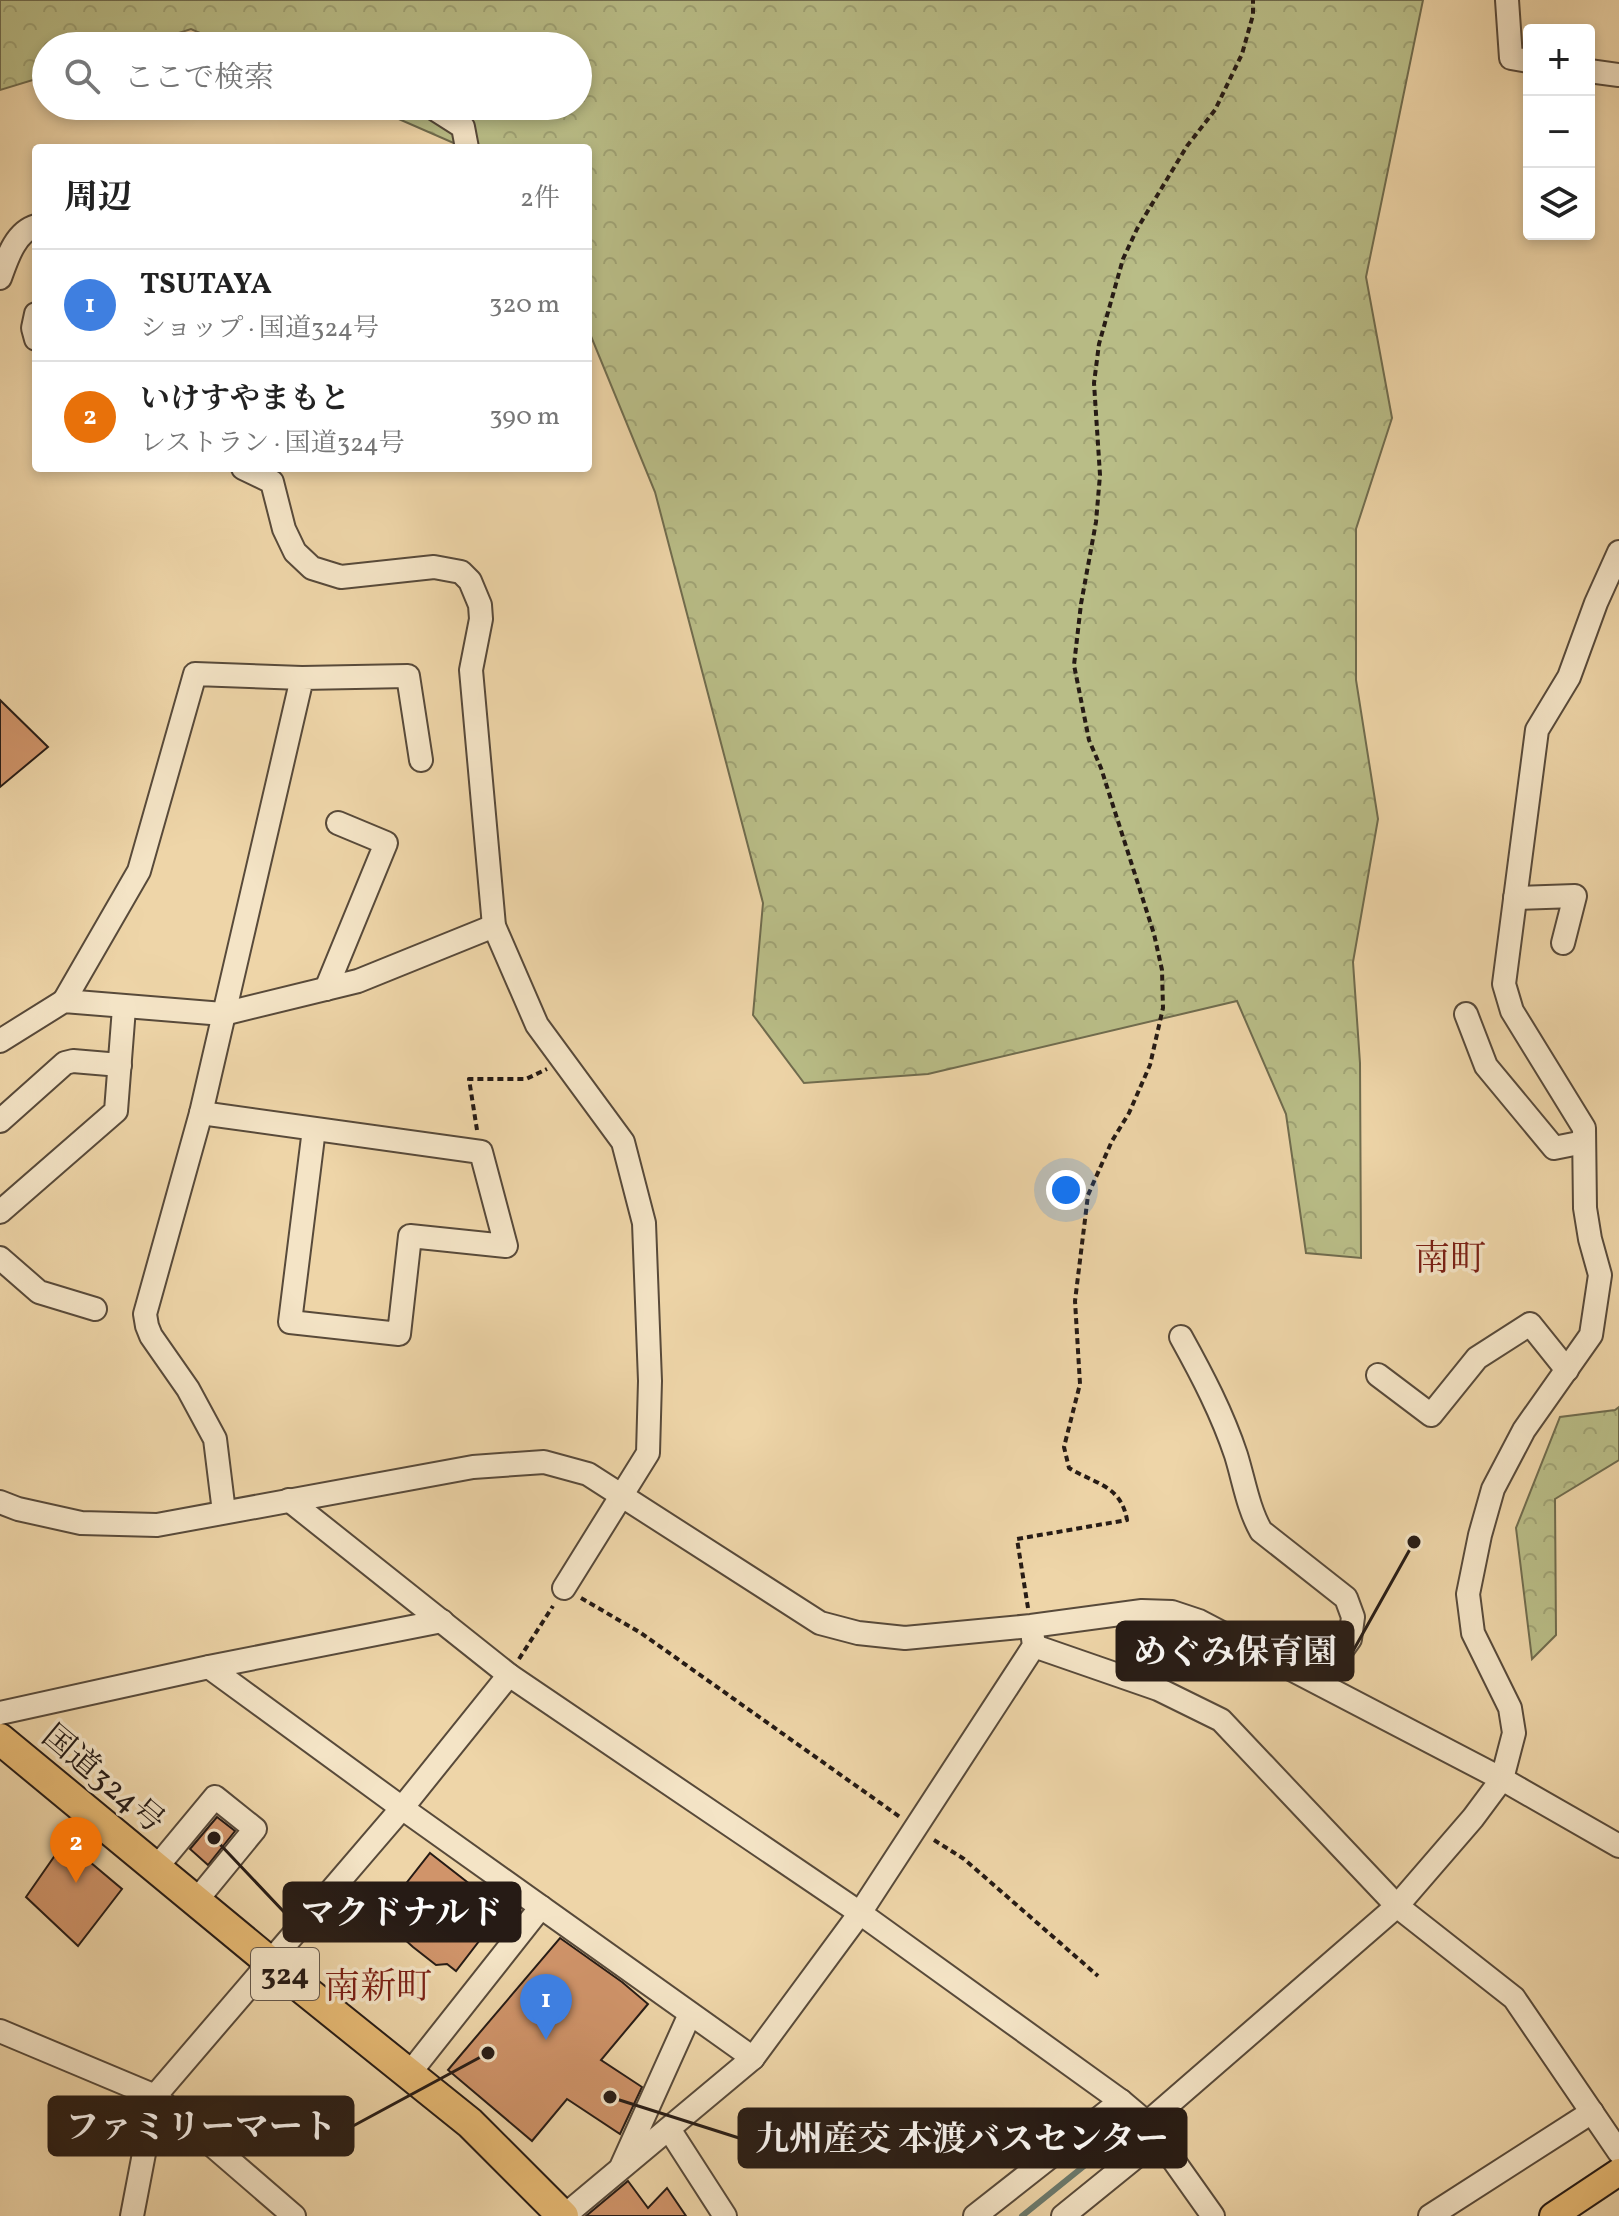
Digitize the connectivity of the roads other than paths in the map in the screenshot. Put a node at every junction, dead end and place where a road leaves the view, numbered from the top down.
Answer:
1 (1507, 0) edge
2 (1523, 60) edge
3 (1595, 72) edge
4 (1619, 75) edge
5 (452, 120) edge
6 (466, 144) edge
7 (32, 228) edge
8 (0, 278) edge
9 (260, 472) edge
10 (1619, 552) edge
11 (302, 678) junction
12 (421, 760) dead end
13 (338, 823) dead end
14 (1515, 898) junction
15 (494, 926) junction
16 (1563, 943) dead end
17 (326, 989) junction
18 (64, 1001) junction
19 (124, 1008) junction
20 (223, 1014) junction
21 (1466, 1014) dead end
22 (0, 1041) edge
23 (120, 1065) junction
24 (201, 1113) junction
25 (0, 1121) edge
26 (314, 1129) junction
27 (1584, 1142) junction
28 (0, 1212) edge
29 (0, 1258) edge
30 (95, 1309) dead end
31 (1181, 1337) dead end
32 (1567, 1370) junction
33 (1378, 1375) dead end
34 (622, 1496) junction
35 (289, 1500) junction
36 (0, 1502) edge
37 (224, 1512) junction
38 (564, 1588) road end
39 (442, 1621) junction
40 (1032, 1636) junction
41 (209, 1667) junction
42 (509, 1675) junction
43 (1319, 1683) junction
44 (0, 1713) edge
45 (0, 1739) edge
46 (1502, 1779) junction
47 (402, 1808) junction
48 (1619, 1846) edge
49 (156, 1868) junction
50 (196, 1901) junction
51 (1397, 1906) junction
52 (541, 1907) junction
53 (860, 1913) junction
54 (271, 1963) junction
55 (690, 2014) junction
56 (0, 2031) edge
57 (753, 2058) junction
58 (409, 2074) junction
59 (155, 2096) junction
60 (1121, 2101) junction
61 (1592, 2112) junction
62 (669, 2129) junction
63 (1152, 2131) junction
64 (1619, 2152) edge
65 (620, 2170) junction
66 (1619, 2172) edge
67 (132, 2216) edge
68 (294, 2216) edge
69 (564, 2216) edge
70 (725, 2216) edge
71 (975, 2216) edge
72 (1063, 2216) edge
73 (1213, 2216) edge
74 (1430, 2216) edge
75 (1553, 2216) edge

1 - 2 street
3 - 4 street
5 - 6 street
7 - 8 street
9 - 15 street
10 - 14 street
11 - 12 street
11 - 18 street
11 - 20 street
13 - 17 street
14 - 16 street
14 - 27 street
15 - 17 street
15 - 34 street
17 - 20 street
18 - 19 street
18 - 22 street
19 - 20 street
19 - 23 street
20 - 24 street
21 - 27 street
23 - 25 street
23 - 28 street
24 - 26 street
24 - 37 street
26 - 26 street
27 - 32 street
29 - 30 street
31 - 43 street
32 - 33 street
32 - 46 street
34 - 35 street
34 - 38 street
34 - 40 street
35 - 37 street
35 - 39 street
36 - 37 street
39 - 41 street
39 - 42 street
40 - 43 street
40 - 51 street
40 - 53 street
41 - 44 street
41 - 47 street
42 - 47 street
42 - 53 street
43 - 46 street
45 - 49 highway, 国道324号 / 324
46 - 48 street
46 - 51 street
47 - 52 street
47 - 54 street
49 - 50 highway, 国道324号 / 324
49 - 50 street
50 - 54 highway, 国道324号 / 324
51 - 61 street
51 - 63 street
52 - 55 street
52 - 58 street
53 - 57 street
53 - 60 street
54 - 58 highway, 国道324号 / 324
54 - 59 street
55 - 57 street
55 - 65 street
56 - 59 street
57 - 62 street
58 - 69 highway, 国道324号 / 324
59 - 67 street
59 - 68 street
60 - 63 street
60 - 71 street
61 - 64 street
61 - 74 street
62 - 65 street
62 - 70 street
63 - 72 street
63 - 73 street
65 - 69 street
66 - 75 main road

